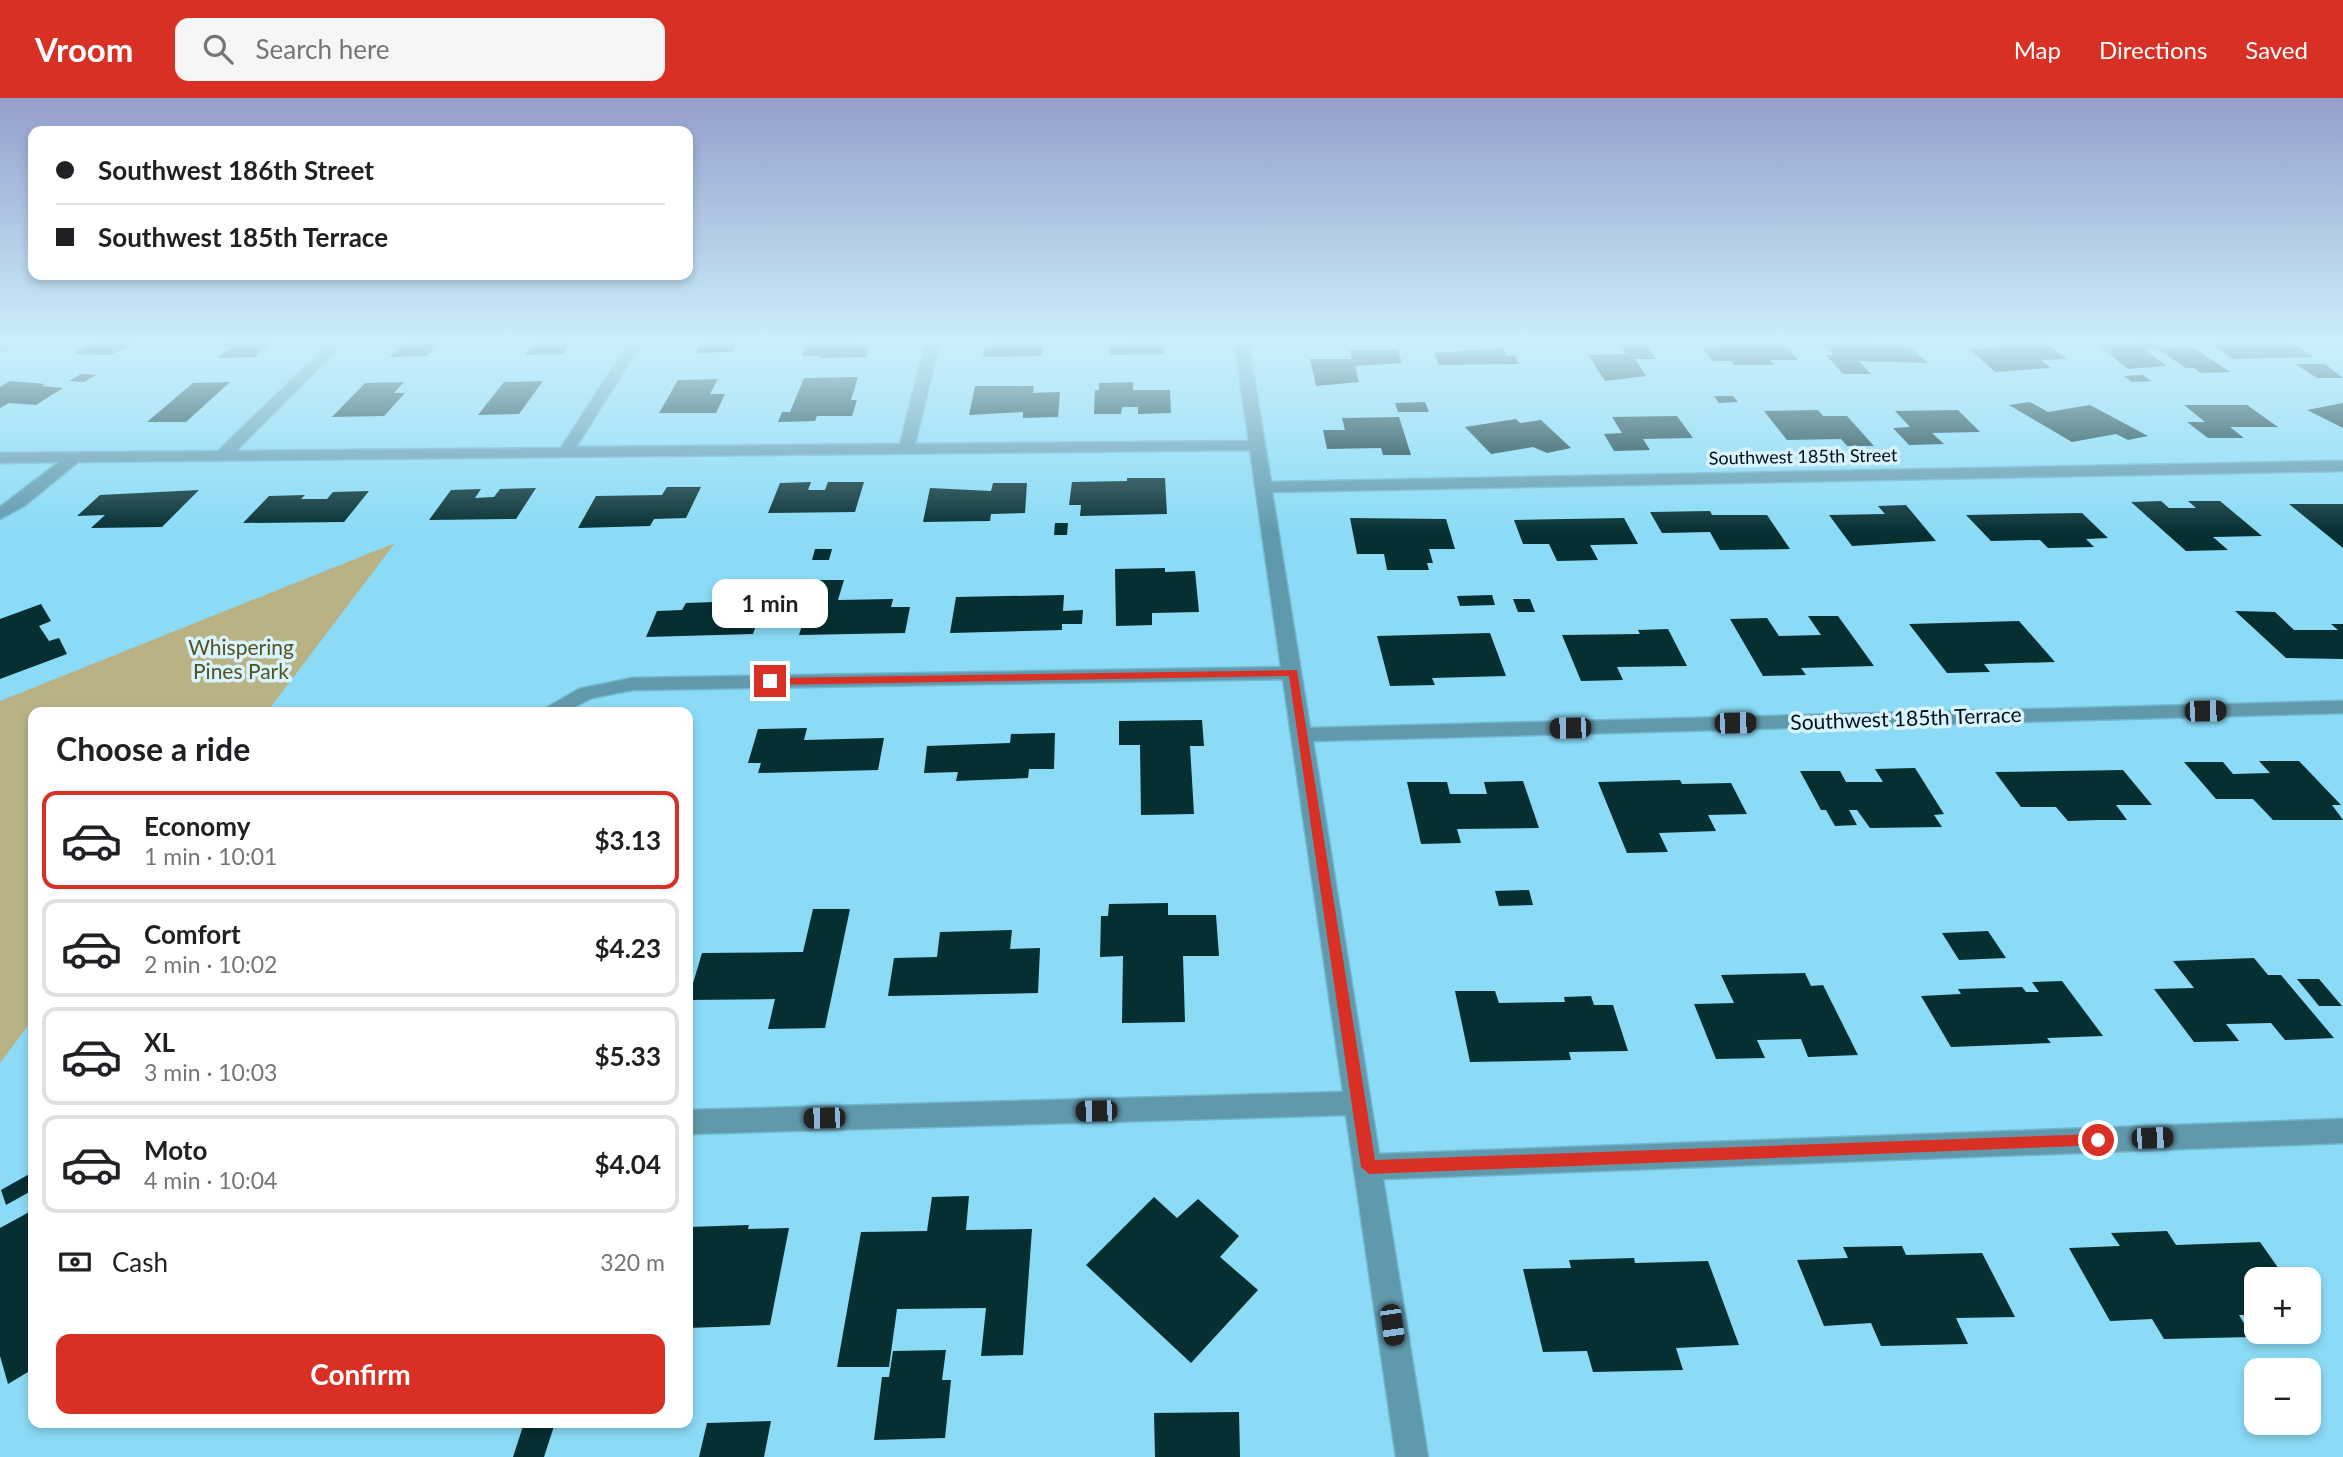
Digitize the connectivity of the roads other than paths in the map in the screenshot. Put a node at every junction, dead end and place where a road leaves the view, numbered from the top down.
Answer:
1 (275, 404) edge
2 (596, 404) edge
3 (917, 404) edge
4 (1251, 404) edge
5 (1258, 445) junction
6 (906, 450) junction
7 (565, 453) junction
8 (221, 457) junction
9 (0, 458) edge
10 (73, 458) junction
11 (2343, 466) edge
12 (1264, 487) junction
13 (0, 514) edge
14 (1293, 673) junction
15 (557, 707) edge
16 (2343, 707) edge
17 (1302, 735) junction
18 (1358, 1103) junction
19 (693, 1122) edge
20 (2343, 1131) edge
21 (1369, 1167) junction
22 (1412, 1457) edge

1 - 8 street
2 - 7 street
3 - 6 street
4 - 5 street
5 - 6 street
5 - 12 street
6 - 7 street
7 - 8 street
8 - 10 street
9 - 10 street
10 - 13 street
11 - 12 street, Southwest 185th Street
12 - 14 street
14 - 15 street
14 - 17 street
16 - 17 street, Southwest 185th Terrace
17 - 18 street
18 - 19 street
18 - 21 street
20 - 21 street
21 - 22 street

